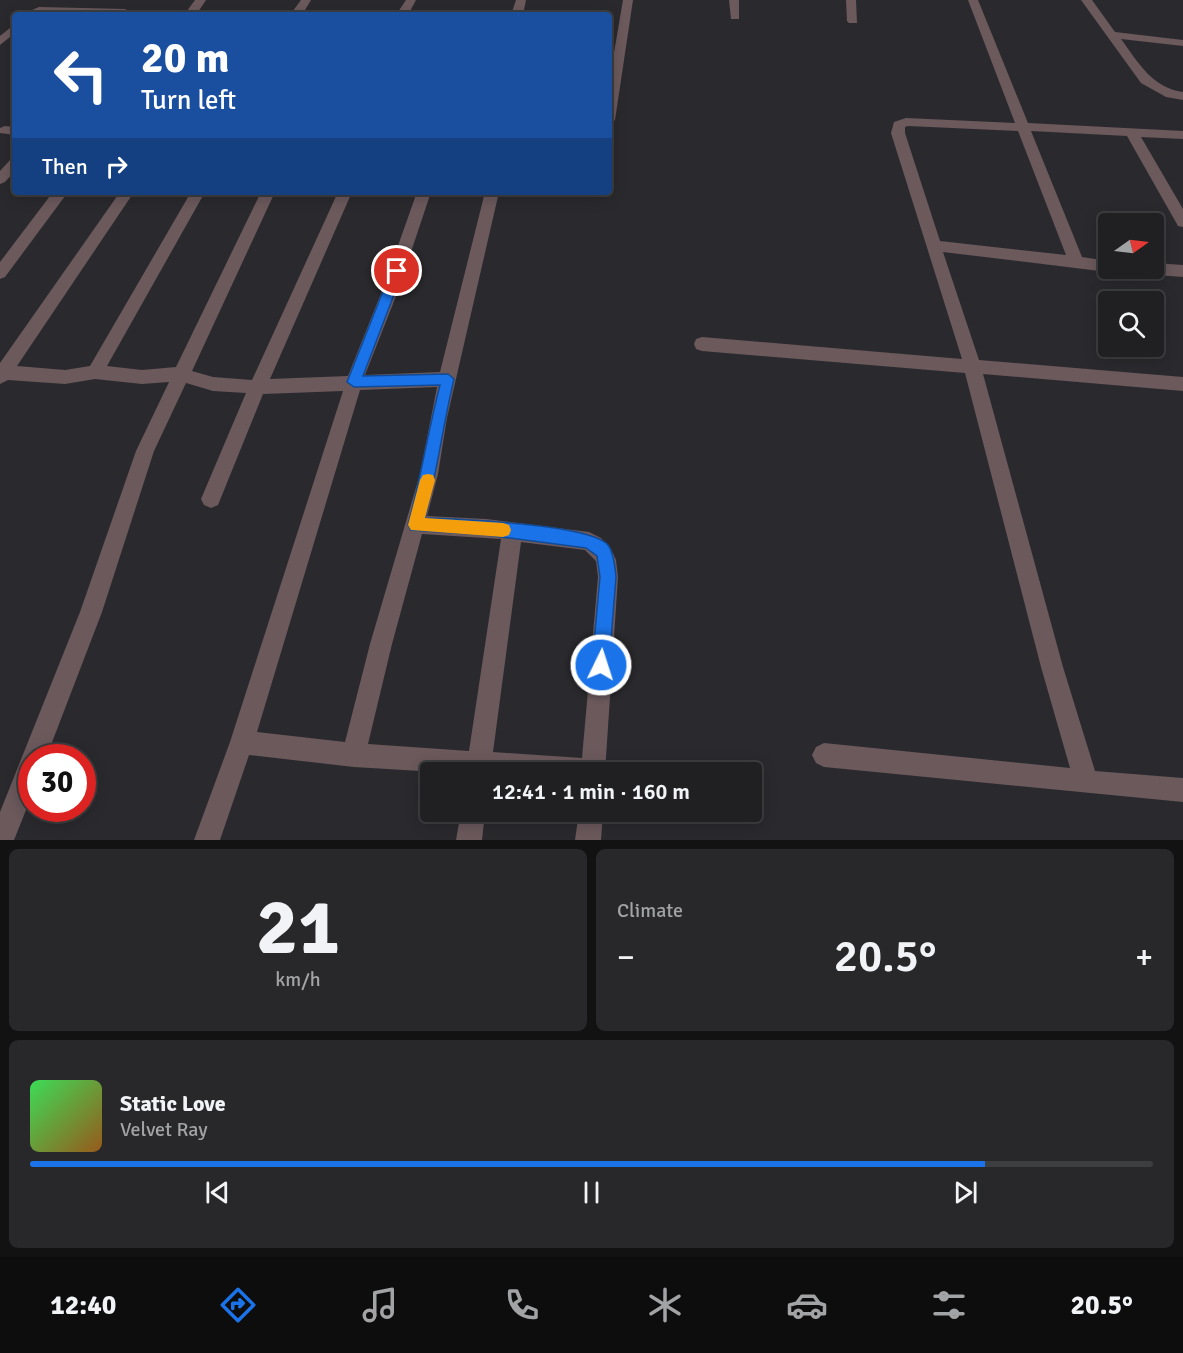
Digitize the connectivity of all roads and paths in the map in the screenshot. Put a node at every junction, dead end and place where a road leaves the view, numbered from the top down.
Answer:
1 (628, 0) edge
2 (732, 0) edge
3 (851, 0) edge
4 (973, 0) edge
5 (1086, 0) edge
6 (126, 11) edge
7 (34, 12) edge
8 (735, 16) dead end
9 (853, 21) dead end
10 (12, 30) edge
11 (1112, 35) junction
12 (0, 42) edge
13 (1183, 43) edge
14 (1183, 96) edge
15 (612, 101) edge
16 (1023, 126) junction
17 (1131, 131) junction
18 (1183, 135) edge
19 (12, 166) edge
20 (0, 179) edge
21 (59, 195) edge
22 (126, 195) edge
23 (196, 195) edge
24 (267, 195) edge
25 (344, 195) edge
26 (423, 195) edge
27 (491, 195) edge
28 (1183, 222) edge
29 (933, 245) junction
30 (1076, 262) junction
31 (1098, 265) edge
32 (1164, 270) edge
33 (1183, 271) edge
34 (0, 273) edge
35 (702, 344) dead end
36 (972, 365) junction
37 (95, 372) junction
38 (1, 374) edge
39 (180, 374) junction
40 (448, 379) junction
41 (354, 382) junction
42 (1183, 384) edge
43 (257, 387) junction
44 (211, 499) dead end
45 (416, 525) junction
46 (512, 531) junction
47 (242, 742) junction
48 (39, 744) edge
49 (354, 755) junction
50 (824, 755) dead end
51 (420, 762) edge
52 (479, 762) edge
53 (594, 762) edge
54 (1086, 782) junction
55 (1183, 790) edge
56 (18, 798) edge
57 (471, 822) edge
58 (590, 822) edge
59 (1, 840) edge
60 (207, 840) edge
61 (469, 840) edge
62 (588, 840) edge

1 - 15 street
2 - 8 street
3 - 9 street
4 - 16 street
5 - 11 street
6 - 7 street
10 - 12 street
11 - 13 street
11 - 14 street
16 - 17 street
16 - 29 street
16 - 30 street
17 - 18 street
17 - 28 street
19 - 20 street
21 - 34 street
22 - 38 street
23 - 37 street
24 - 39 street
25 - 43 street
26 - 41 street
27 - 40 street
29 - 30 street
29 - 36 street
30 - 31 street
32 - 33 street
35 - 36 street
36 - 42 street
36 - 54 street
37 - 38 street
37 - 39 street
39 - 43 street
39 - 48 street
40 - 41 street
40 - 45 street
41 - 43 street
41 - 47 street
43 - 44 street
45 - 46 street
45 - 49 street
46 - 52 street
46 - 53 street
47 - 49 street
47 - 60 street
49 - 51 street
50 - 54 street
54 - 55 street
56 - 59 street
57 - 61 street
58 - 62 street

